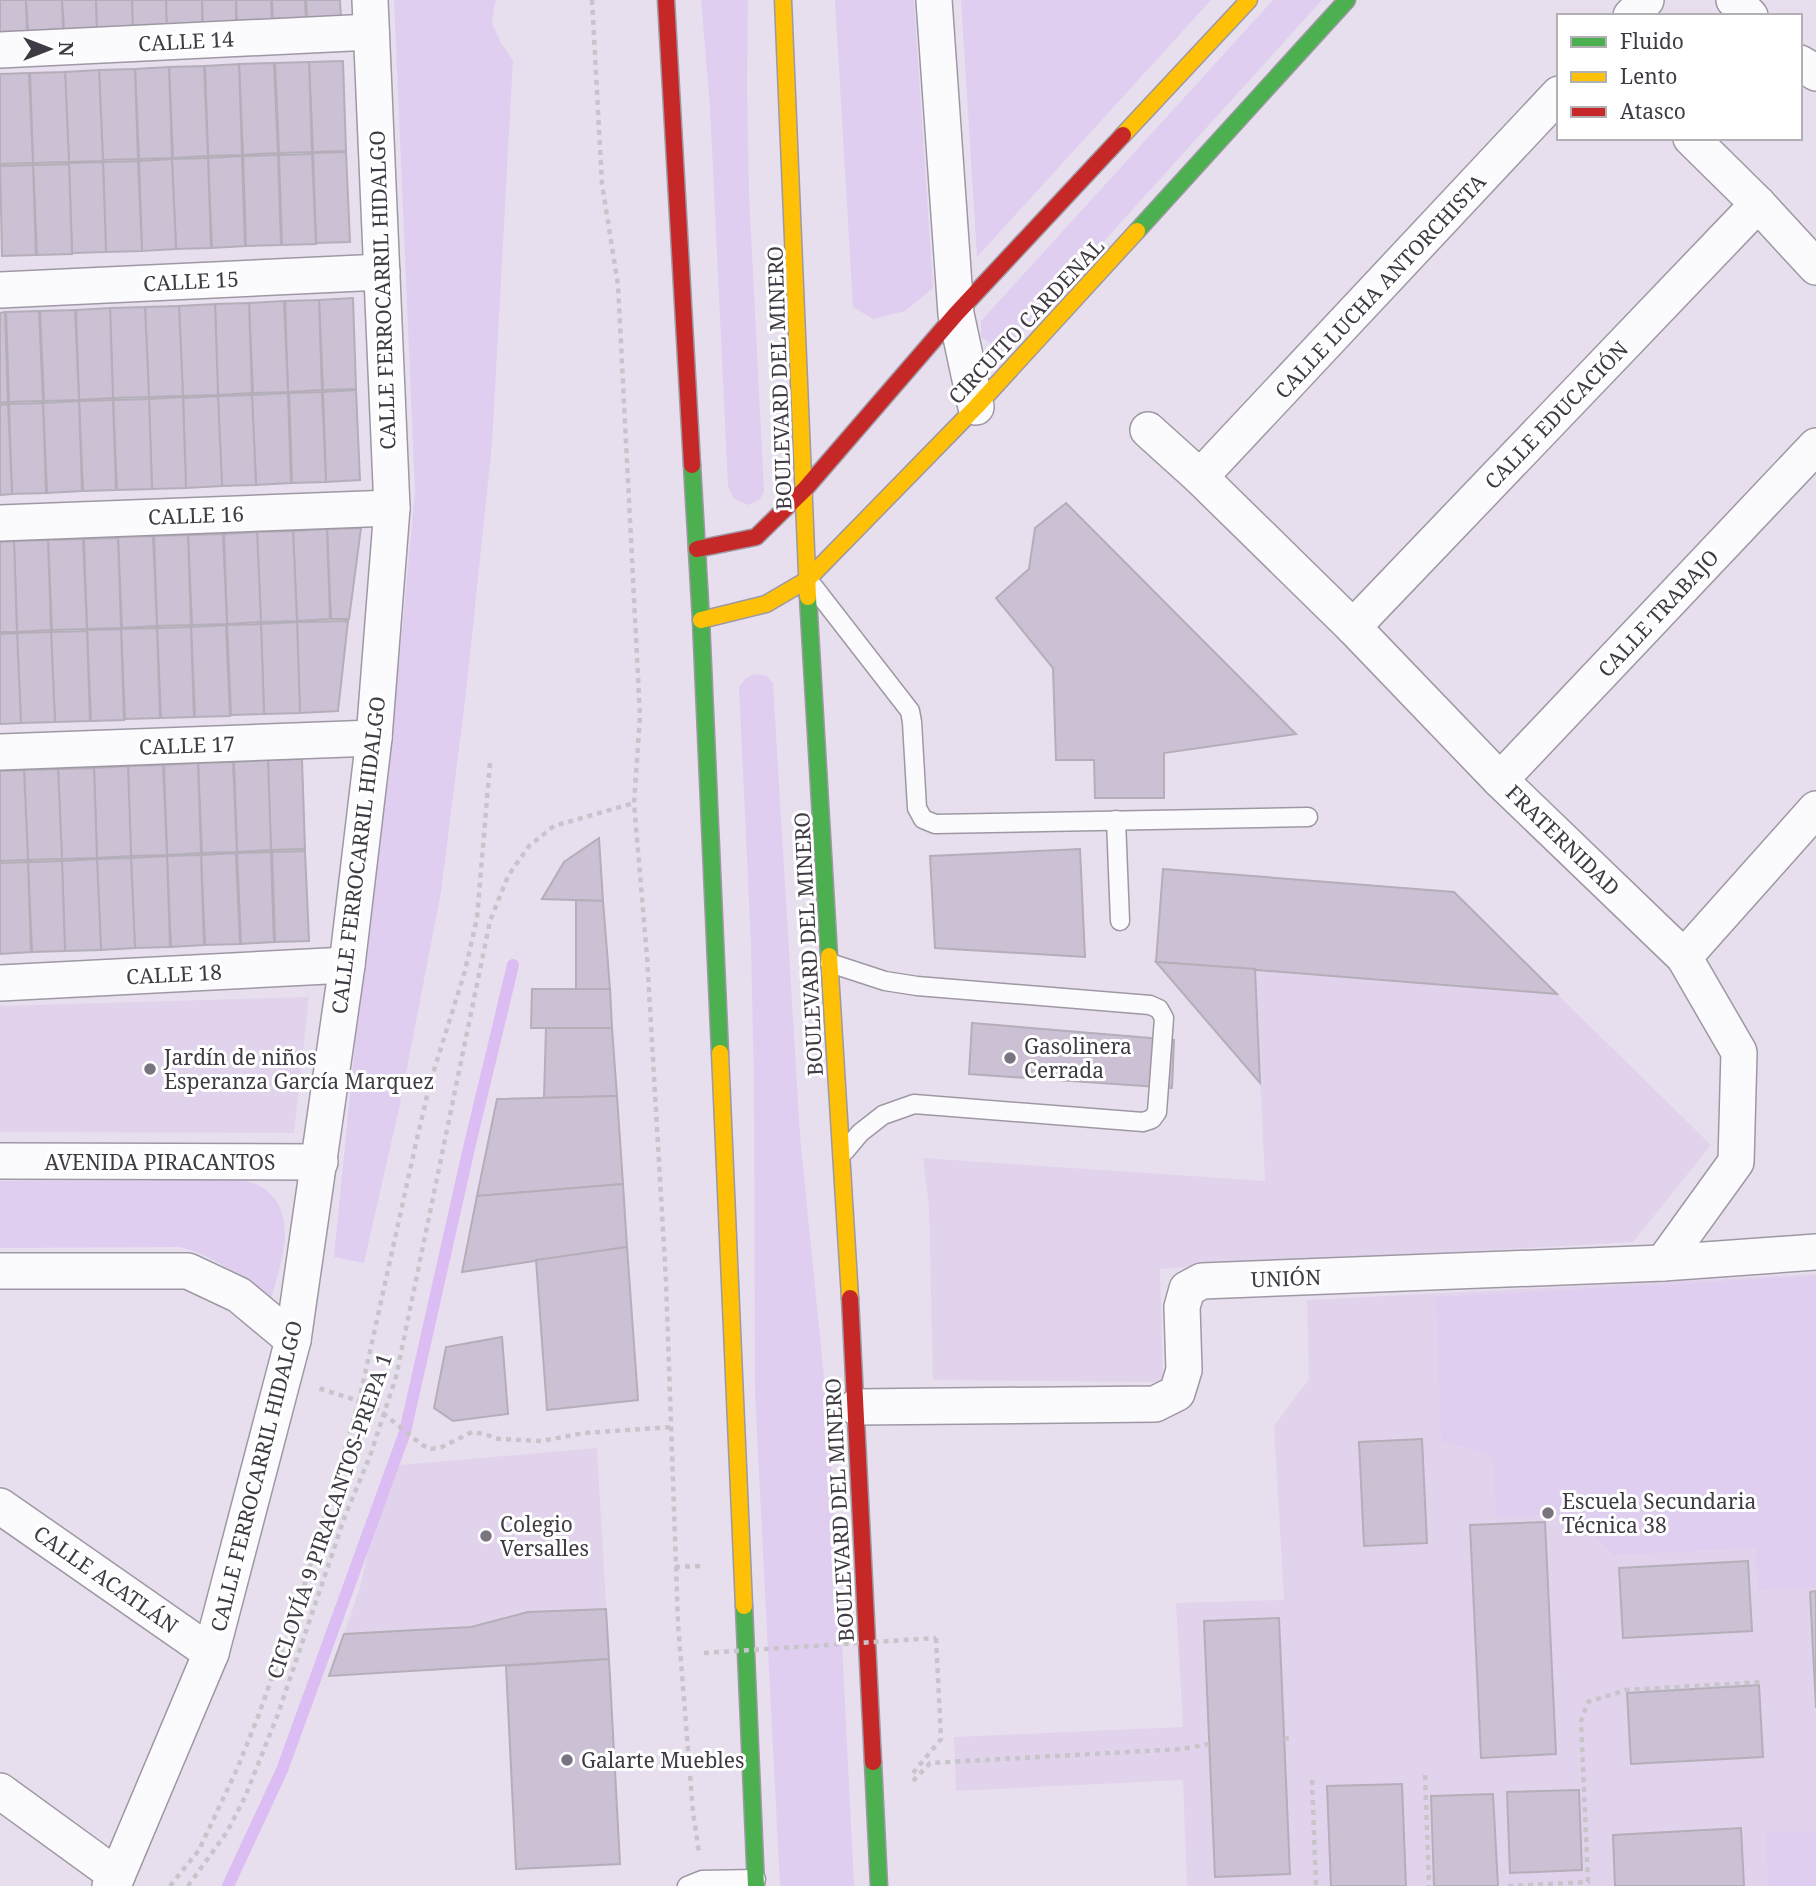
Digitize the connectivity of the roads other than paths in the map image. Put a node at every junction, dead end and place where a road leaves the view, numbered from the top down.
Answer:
1 (666, 0) edge
2 (783, 0) edge
3 (934, 0) edge
4 (1249, 0) edge
5 (1347, 0) edge
6 (1646, 0) edge
7 (1734, 0) edge
8 (1633, 14) edge
9 (1749, 14) edge
10 (371, 16) edge
11 (0, 50) edge
12 (1557, 96) edge
13 (1694, 140) edge
14 (1758, 204) junction
15 (1816, 267) edge
16 (382, 272) junction
17 (0, 289) edge
18 (956, 314) junction
19 (976, 407) junction
20 (1149, 430) dead end
21 (1816, 446) edge
22 (1200, 477) junction
23 (805, 489) junction
24 (392, 508) junction
25 (0, 523) edge
26 (697, 549) junction
27 (807, 580) junction
28 (701, 620) junction
29 (1353, 627) junction
30 (374, 738) junction
31 (0, 752) edge
32 (1500, 780) junction
33 (1816, 809) edge
34 (1308, 817) dead end
35 (1116, 820) junction
36 (1120, 921) dead end
37 (1684, 957) junction
38 (830, 963) junction
39 (347, 965) junction
40 (0, 983) edge
41 (841, 1157) junction
42 (0, 1161) edge
43 (320, 1162) junction
44 (1816, 1252) edge
45 (1663, 1263) junction
46 (0, 1271) edge
47 (293, 1339) junction
48 (856, 1407) junction
49 (0, 1506) edge
50 (211, 1653) junction
51 (0, 1791) edge
52 (113, 1881) edge
53 (694, 1883) edge
54 (756, 1883) edge
55 (879, 1886) edge

1 - 26 main road
2 - 23 main road, BOULEVARD DEL MINERO
3 - 18 street
4 - 18 main road
5 - 19 main road, CIRCUITO CARDENAL
6 - 8 street
7 - 9 street
10 - 11 street, CALLE 14
10 - 16 street, CALLE FERROCARRIL HIDALGO
12 - 22 street, CALLE LUCHA ANTORCHISTA
13 - 14 street
14 - 15 street
14 - 29 street, CALLE EDUCACIÓN
16 - 17 street, CALLE 15
16 - 24 street, CALLE FERROCARRIL HIDALGO
18 - 19 street
18 - 23 main road
19 - 27 main road, CIRCUITO CARDENAL
20 - 22 street, FRATERNIDAD
21 - 32 street, CALLE TRABAJO
22 - 29 street, FRATERNIDAD
23 - 26 main road
23 - 27 main road, BOULEVARD DEL MINERO
24 - 25 street, CALLE 16
24 - 30 street, CALLE FERROCARRIL HIDALGO
26 - 28 main road
27 - 28 main road, CIRCUITO CARDENAL
27 - 35 lane
27 - 38 main road, BOULEVARD DEL MINERO
28 - 54 main road
29 - 32 street, FRATERNIDAD
30 - 31 street, CALLE 17
30 - 39 street, CALLE FERROCARRIL HIDALGO
32 - 37 street, FRATERNIDAD
33 - 37 street
34 - 35 lane
35 - 36 lane
37 - 45 street, FRATERNIDAD
38 - 41 main road, BOULEVARD DEL MINERO
38 - 41 lane
39 - 40 street, CALLE 18
39 - 43 street, CALLE FERROCARRIL HIDALGO
41 - 48 main road, BOULEVARD DEL MINERO
42 - 43 street, AVENIDA PIRACANTOS
43 - 47 street, CALLE FERROCARRIL HIDALGO
44 - 45 street, UNIÓN
45 - 48 street, UNIÓN
46 - 47 street
47 - 50 street, CALLE FERROCARRIL HIDALGO
48 - 55 main road, BOULEVARD DEL MINERO
49 - 50 street, CALLE ACATLÁN
50 - 52 street, CALLE FERROCARRIL HIDALGO
51 - 52 street
53 - 54 lane

